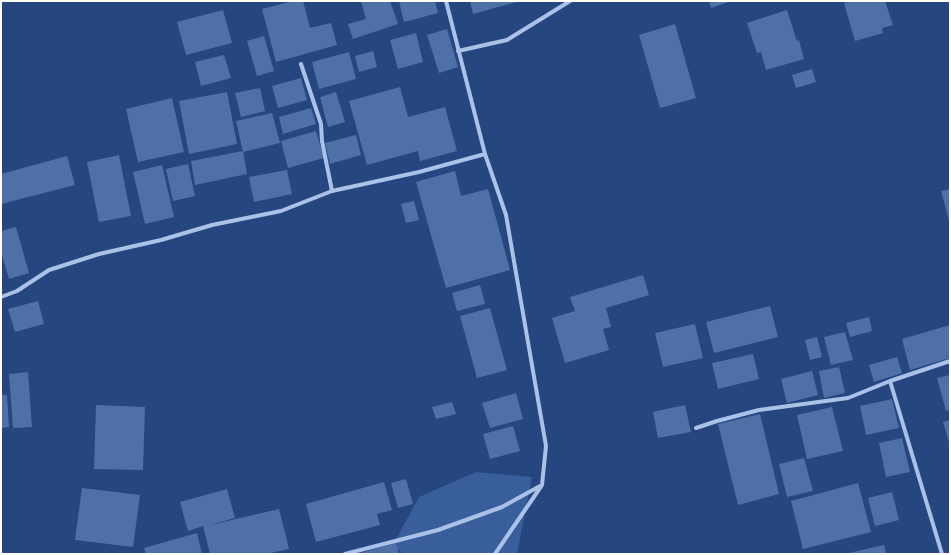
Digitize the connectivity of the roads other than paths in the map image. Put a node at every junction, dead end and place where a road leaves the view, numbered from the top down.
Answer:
1 (446, 1) edge
2 (570, 1) edge
3 (458, 51) junction
4 (301, 64) dead end
5 (485, 154) junction
6 (332, 191) junction
7 (1, 297) edge
8 (950, 361) edge
9 (890, 381) junction
10 (696, 428) dead end
11 (542, 484) junction
12 (345, 554) edge
13 (495, 554) edge
14 (942, 554) edge

1 - 3 street
2 - 3 street
3 - 5 street
4 - 6 street
5 - 6 street
5 - 11 street
6 - 7 street
8 - 9 street
9 - 10 street
9 - 14 street
11 - 12 street
11 - 13 street

